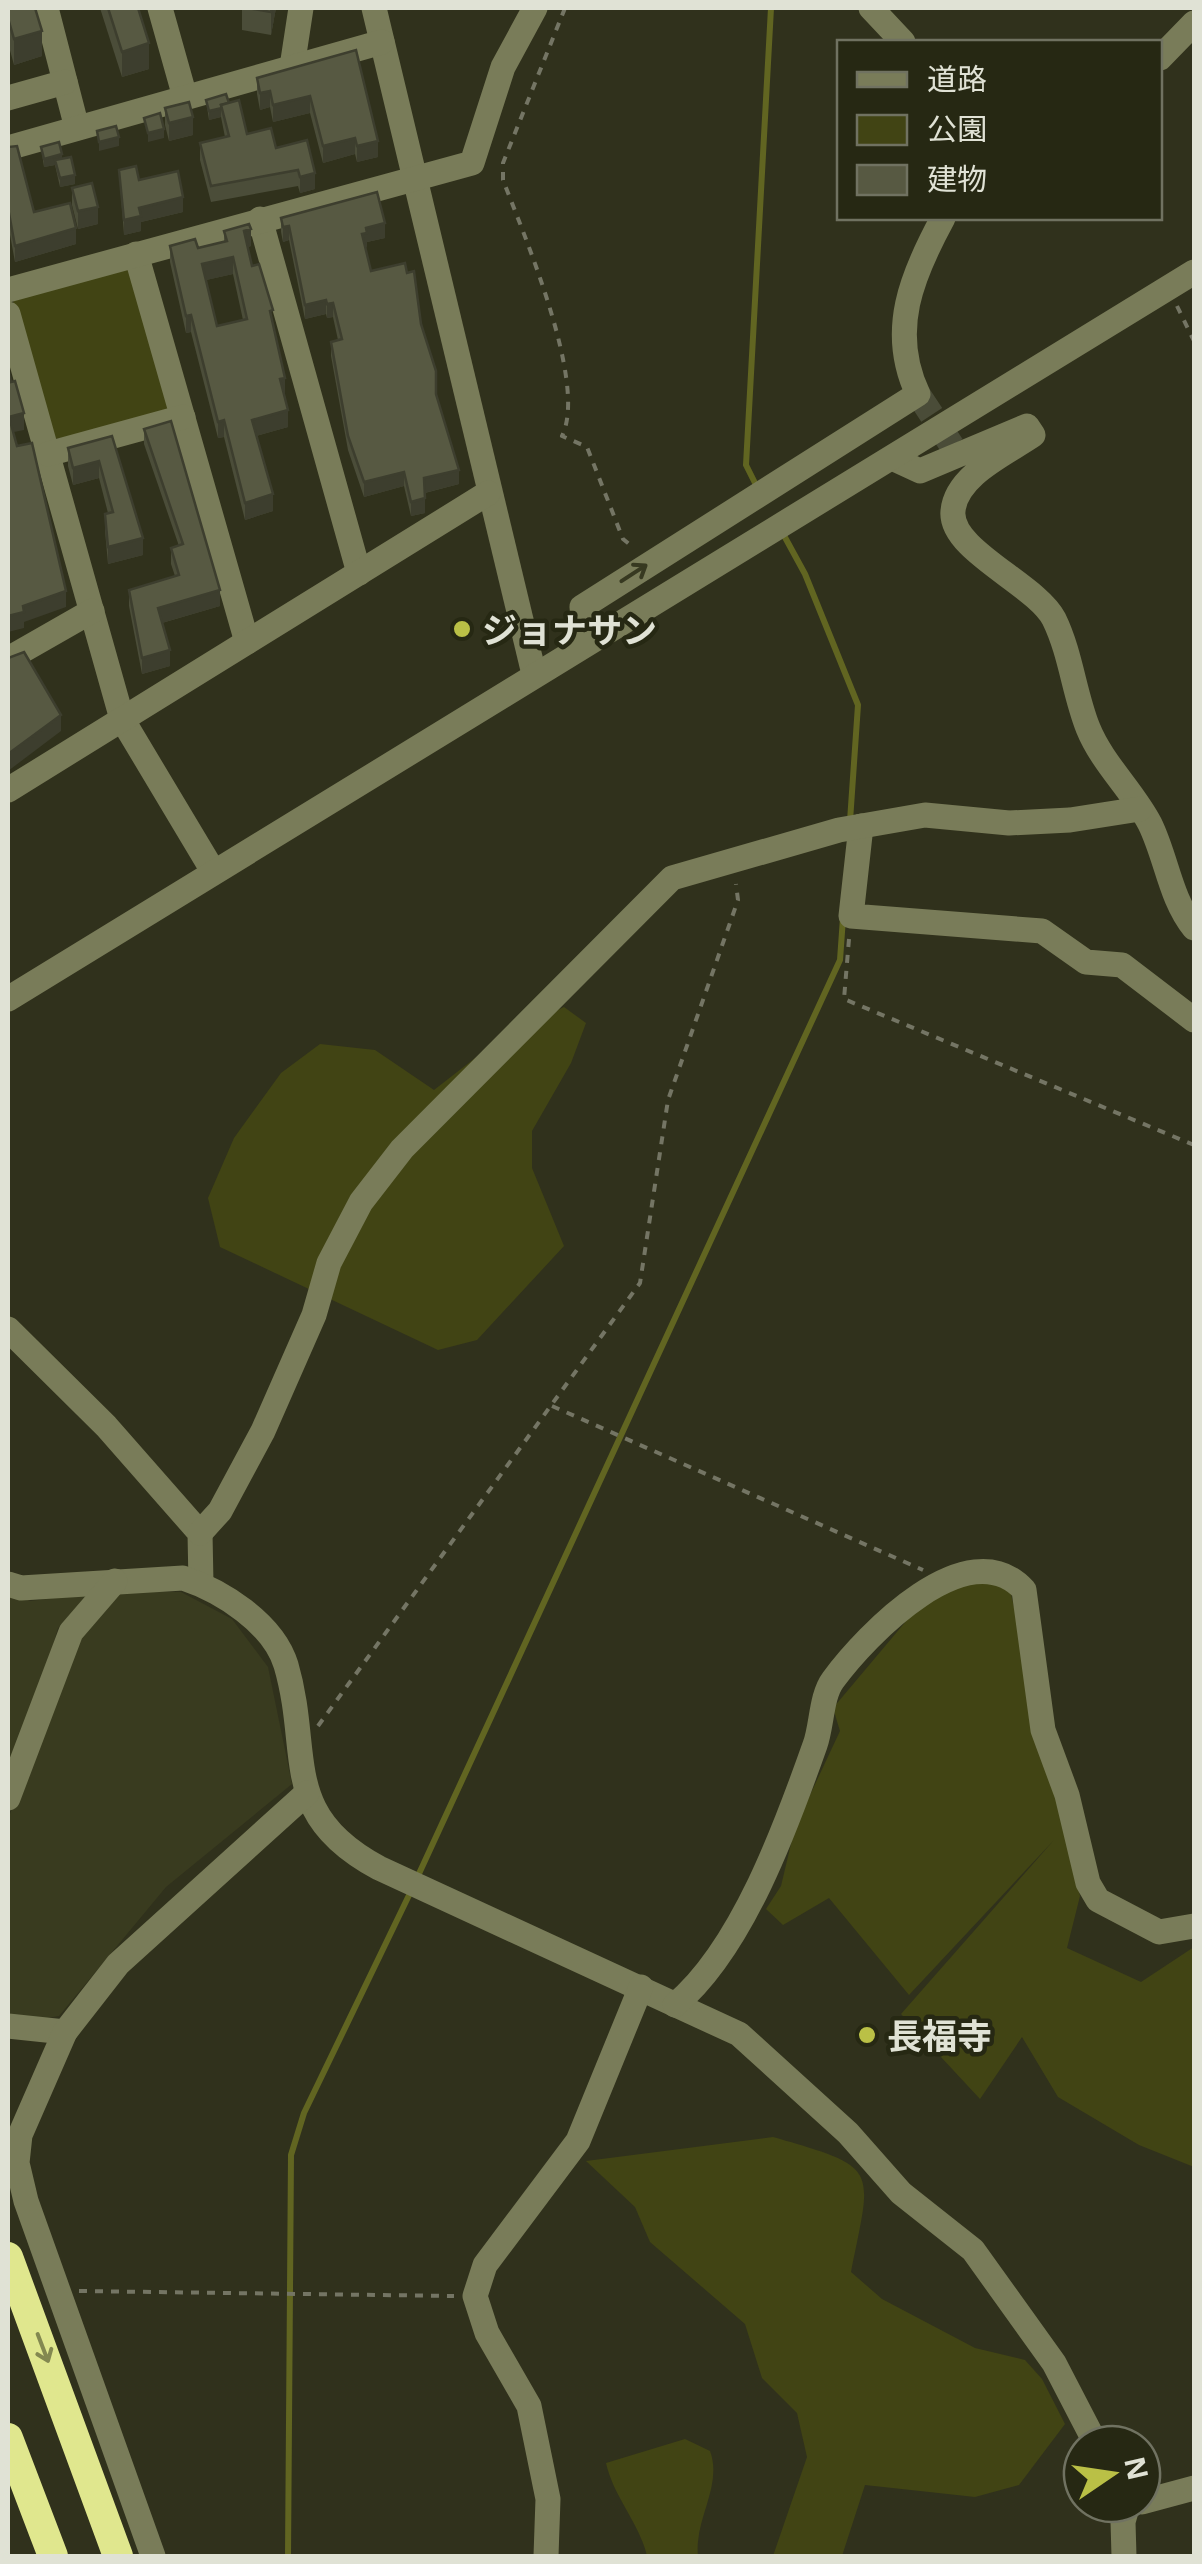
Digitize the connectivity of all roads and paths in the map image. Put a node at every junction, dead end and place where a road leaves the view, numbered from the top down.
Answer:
1 (46, 8) edge
2 (160, 8) edge
3 (301, 8) edge
4 (374, 8) edge
5 (564, 8) edge
6 (871, 8) edge
7 (532, 11) edge
8 (1194, 23) edge
9 (901, 40) edge
10 (382, 42) junction
11 (1162, 56) edge
12 (292, 67) junction
13 (65, 82) junction
14 (186, 97) junction
15 (8, 98) edge
16 (78, 128) junction
17 (8, 148) edge
18 (414, 177) junction
19 (260, 218) junction
20 (942, 220) edge
21 (136, 254) junction
22 (1194, 272) edge
23 (1169, 288) junction
24 (8, 290) edge
25 (8, 314) edge
26 (1194, 341) edge
27 (183, 416) junction
28 (48, 454) junction
29 (894, 459) junction
30 (488, 493) junction
31 (640, 550) dead end
32 (360, 573) junction
33 (92, 611) junction
34 (247, 642) junction
35 (585, 642) junction
36 (8, 659) edge
37 (534, 674) junction
38 (122, 719) junction
39 (8, 790) edge
40 (1140, 808) junction
41 (850, 828) junction
42 (732, 859) junction
43 (213, 871) junction
44 (851, 916) junction
45 (1194, 928) edge
46 (8, 999) edge
47 (1194, 1020) edge
48 (1194, 1145) edge
49 (8, 1328) edge
50 (552, 1406) junction
51 (200, 1533) junction
52 (946, 1580) junction
53 (115, 1581) junction
54 (8, 1584) edge
55 (201, 1584) junction
56 (298, 1754) junction
57 (307, 1793) junction
58 (8, 1798) edge
59 (1194, 1926) edge
60 (641, 1988) junction
61 (676, 2005) junction
62 (8, 2026) edge
63 (64, 2032) junction
64 (8, 2257) edge
65 (59, 2291) junction
66 (475, 2296) junction
67 (1086, 2424) edge
68 (8, 2438) edge
69 (1194, 2488) edge
70 (1162, 2497) edge
71 (1123, 2524) edge
72 (52, 2556) edge
73 (118, 2556) edge
74 (153, 2556) edge
75 (546, 2556) edge
76 (1124, 2556) edge

1 - 13 street
2 - 14 street
3 - 12 street
4 - 10 street
5 - 31 path
6 - 9 street
7 - 18 street
8 - 11 street
10 - 12 street
10 - 18 street
12 - 14 street
13 - 15 street
13 - 16 street
14 - 16 street
16 - 17 street
18 - 19 street
18 - 30 street
19 - 21 street
19 - 32 street
35 -> 20 street
21 - 24 street
21 - 27 street
22 - 23 street
23 - 26 path
23 - 29 street
25 - 28 street
27 - 28 street
27 - 34 street
28 - 33 street
29 - 35 street
29 - 40 street
30 - 32 street
30 - 37 street
32 - 34 street
33 - 36 street
33 - 38 street
34 - 38 street
35 - 37 street
37 - 43 street
38 - 39 street
38 - 43 street
40 - 41 street
40 - 45 street
41 - 42 street
41 - 44 street
42 - 50 path
42 - 51 street
43 - 46 street
44 - 47 street
44 - 48 path
49 - 51 street
50 - 52 path
50 - 56 path
51 - 55 street
52 - 59 street
52 - 61 street
53 - 54 street
53 - 55 street
53 - 58 street
55 - 56 street
56 - 57 street
57 - 60 street
57 - 63 street
60 - 61 street
60 - 66 street
61 - 67 street
62 - 63 street
63 - 65 street
64 -> 73 highway
65 - 66 path
65 - 74 street
66 - 75 street
68 - 72 highway
69 - 70 street
71 - 76 street

